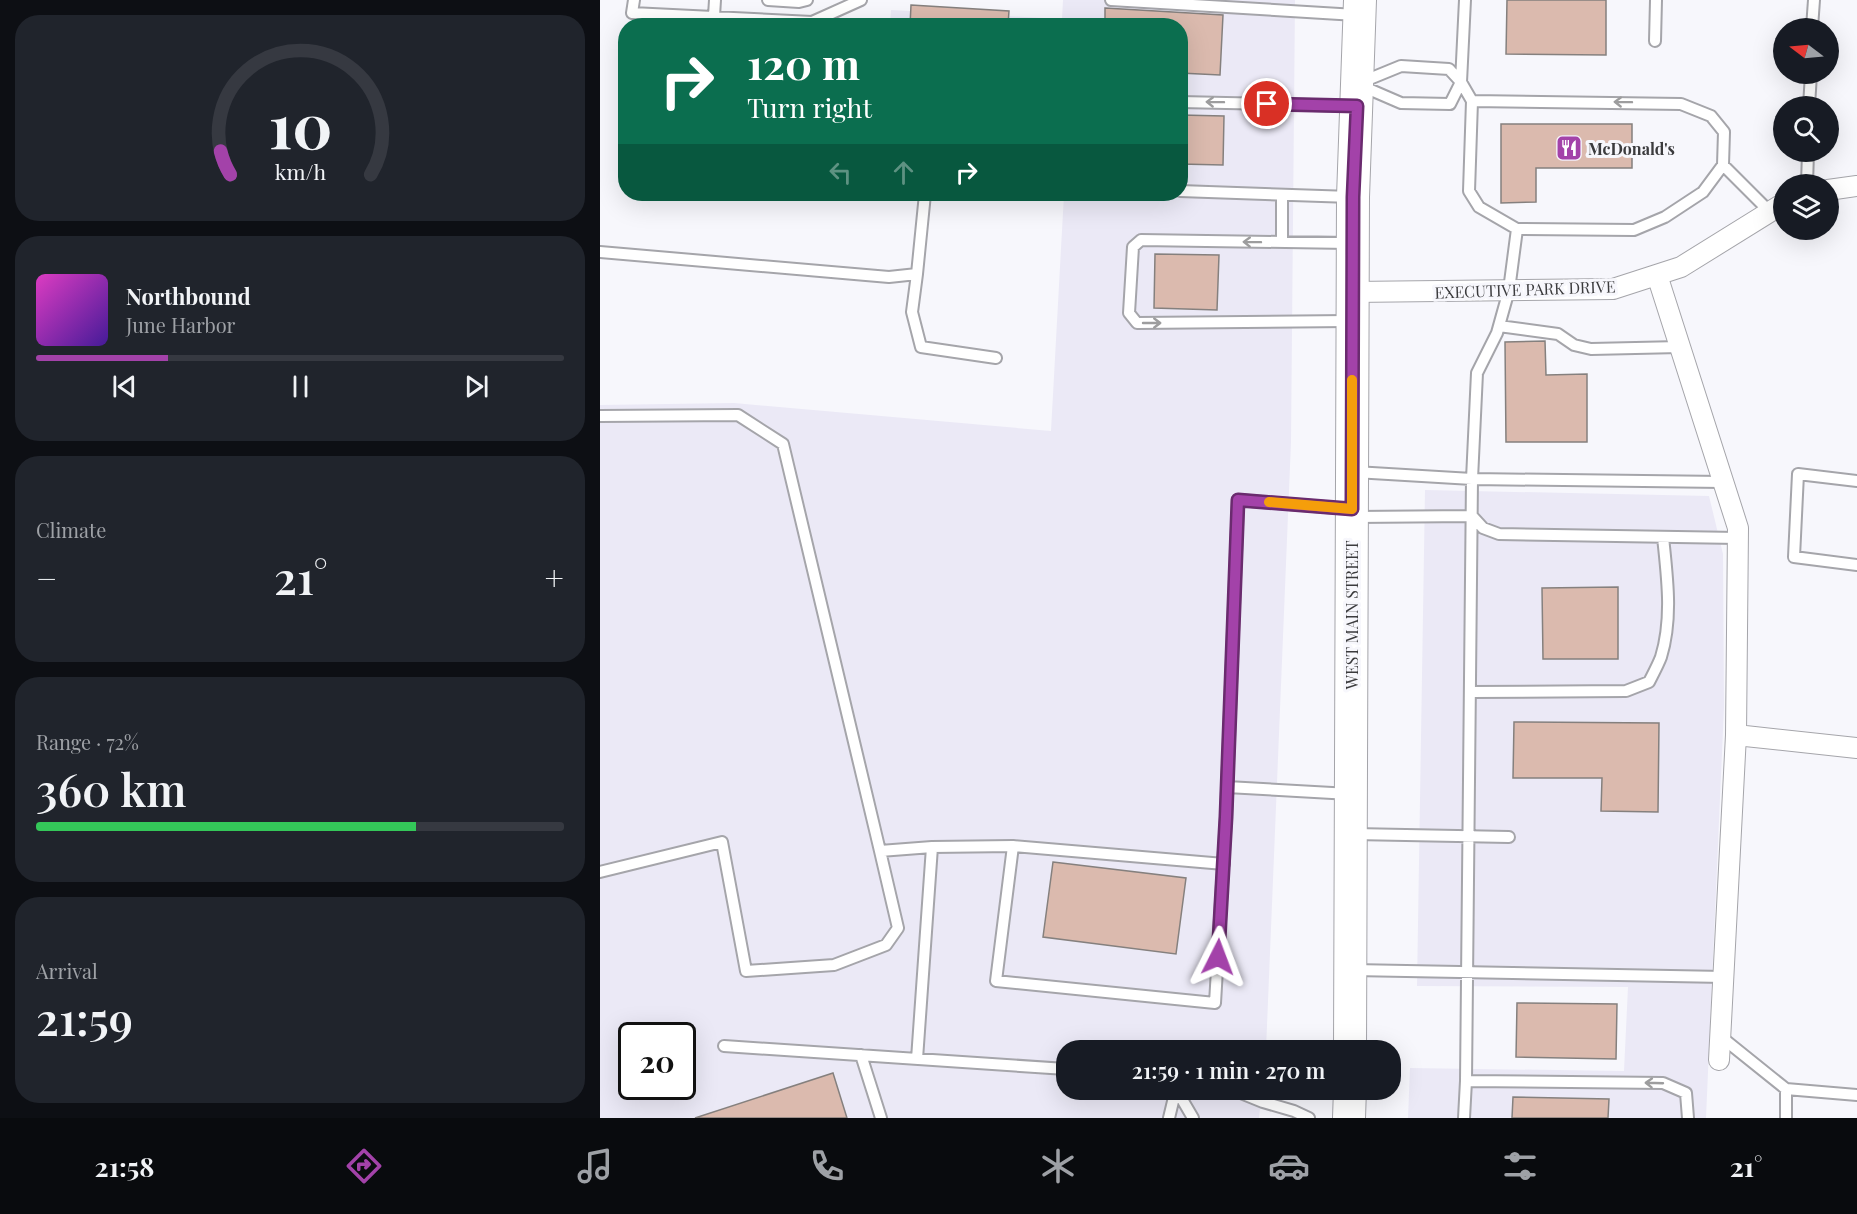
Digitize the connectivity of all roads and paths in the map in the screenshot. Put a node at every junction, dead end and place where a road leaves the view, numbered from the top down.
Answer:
1 (634, 0) edge
2 (715, 0) edge
3 (768, 0) edge
4 (807, 0) edge
5 (861, 0) edge
6 (1111, 0) edge
7 (1465, 0) edge
8 (1656, 0) edge
9 (1814, 0) edge
10 (1221, 3) edge
11 (1359, 8) edge
12 (714, 16) junction
13 (747, 18) edge
14 (821, 18) edge
15 (1813, 18) edge
16 (1655, 41) dead end
17 (1461, 82) junction
18 (1357, 95) junction
19 (1472, 101) junction
20 (1188, 102) edge
21 (1723, 165) junction
22 (1857, 186) edge
23 (1839, 188) edge
24 (1188, 191) edge
25 (1282, 195) junction
26 (1353, 197) junction
27 (924, 201) edge
28 (1773, 204) edge
29 (1773, 210) edge
30 (1517, 229) junction
31 (1282, 242) junction
32 (1353, 243) junction
33 (600, 252) edge
34 (917, 274) junction
35 (1657, 274) junction
36 (1509, 290) junction
37 (1352, 307) junction
38 (1498, 326) junction
39 (1680, 347) junction
40 (996, 358) dead end
41 (600, 416) edge
42 (1352, 472) junction
43 (1472, 479) junction
44 (1857, 481) edge
45 (1723, 482) junction
46 (1352, 513) junction
47 (1472, 516) junction
48 (1663, 537) junction
49 (1738, 538) junction
50 (1857, 565) edge
51 (1470, 692) junction
52 (1736, 735) junction
53 (1857, 748) edge
54 (1227, 787) junction
55 (1351, 795) junction
56 (1350, 833) junction
57 (1469, 836) junction
58 (1509, 837) dead end
59 (1013, 846) junction
60 (932, 847) junction
61 (880, 851) junction
62 (1224, 864) junction
63 (600, 872) edge
64 (1350, 970) junction
65 (1467, 971) junction
66 (1724, 977) junction
67 (1720, 1036) junction
68 (1347, 1040) edge
69 (724, 1046) dead end
70 (861, 1055) junction
71 (917, 1059) junction
72 (1719, 1060) dead end
73 (1056, 1068) edge
74 (1466, 1081) junction
75 (1785, 1089) junction
76 (1857, 1095) edge
77 (1173, 1100) edge
78 (1182, 1100) edge
79 (1258, 1100) edge
80 (1350, 1100) edge
81 (880, 1118) edge
82 (1168, 1118) edge
83 (1193, 1118) edge
84 (1309, 1118) edge
85 (1349, 1118) edge
86 (1464, 1118) edge
87 (1688, 1118) edge
88 (1786, 1118) edge

1 - 12 lane
2 - 12 lane
3 - 4 lane
5 - 14 lane
6 - 10 lane
7 - 17 lane
8 - 16 lane
9 - 15 lane
10 - 11 lane
11 - 18 main road, WEST MAIN STREET
12 - 13 lane
17 - 18 lane
17 - 18 lane
17 - 19 lane
18 -> 20 lane
18 - 26 main road, WEST MAIN STREET
21 -> 19 lane
19 - 30 lane
21 - 28 lane
21 - 30 lane
22 - 23 street
24 - 25 lane
25 - 26 lane
25 - 31 lane
26 - 32 main road, WEST MAIN STREET
27 - 34 lane
29 - 35 street, EXECUTIVE PARK DRIVE
30 - 36 lane
31 - 32 lane
31 -> 37 lane
32 - 37 main road, WEST MAIN STREET
33 - 34 lane
34 - 40 lane
35 - 36 street, EXECUTIVE PARK DRIVE
35 - 39 street
36 - 37 street, EXECUTIVE PARK DRIVE
36 - 38 lane
37 - 42 main road, WEST MAIN STREET
38 - 39 lane
38 - 43 lane
39 - 45 street
41 - 61 lane
42 - 43 lane
42 - 46 main road, WEST MAIN STREET
43 - 45 lane
43 - 47 lane
44 - 50 lane
45 - 49 street
46 - 47 lane
46 - 54 lane
46 - 55 main road, WEST MAIN STREET
47 - 48 lane
47 - 51 lane
48 - 49 lane
48 - 51 lane
49 - 52 street
51 - 57 lane
52 - 53 street
52 - 66 street
54 - 55 lane
54 - 62 lane
55 - 56 main road, WEST MAIN STREET
56 - 57 lane
56 - 64 main road, WEST MAIN STREET
57 - 58 lane
57 - 65 lane
59 - 60 lane
59 - 62 lane
59 - 62 lane
60 - 61 lane
60 - 71 lane
61 - 63 lane
64 - 65 lane
64 - 68 main road, WEST MAIN STREET
65 - 66 lane
65 - 74 lane
66 - 67 street
67 - 72 street
67 - 75 lane
69 - 70 lane
70 - 71 lane
70 - 81 lane
71 - 73 lane
74 - 86 lane
87 -> 74 lane
75 - 76 lane
75 - 88 lane
77 - 82 lane
78 - 83 lane
79 - 84 lane
80 - 85 main road

